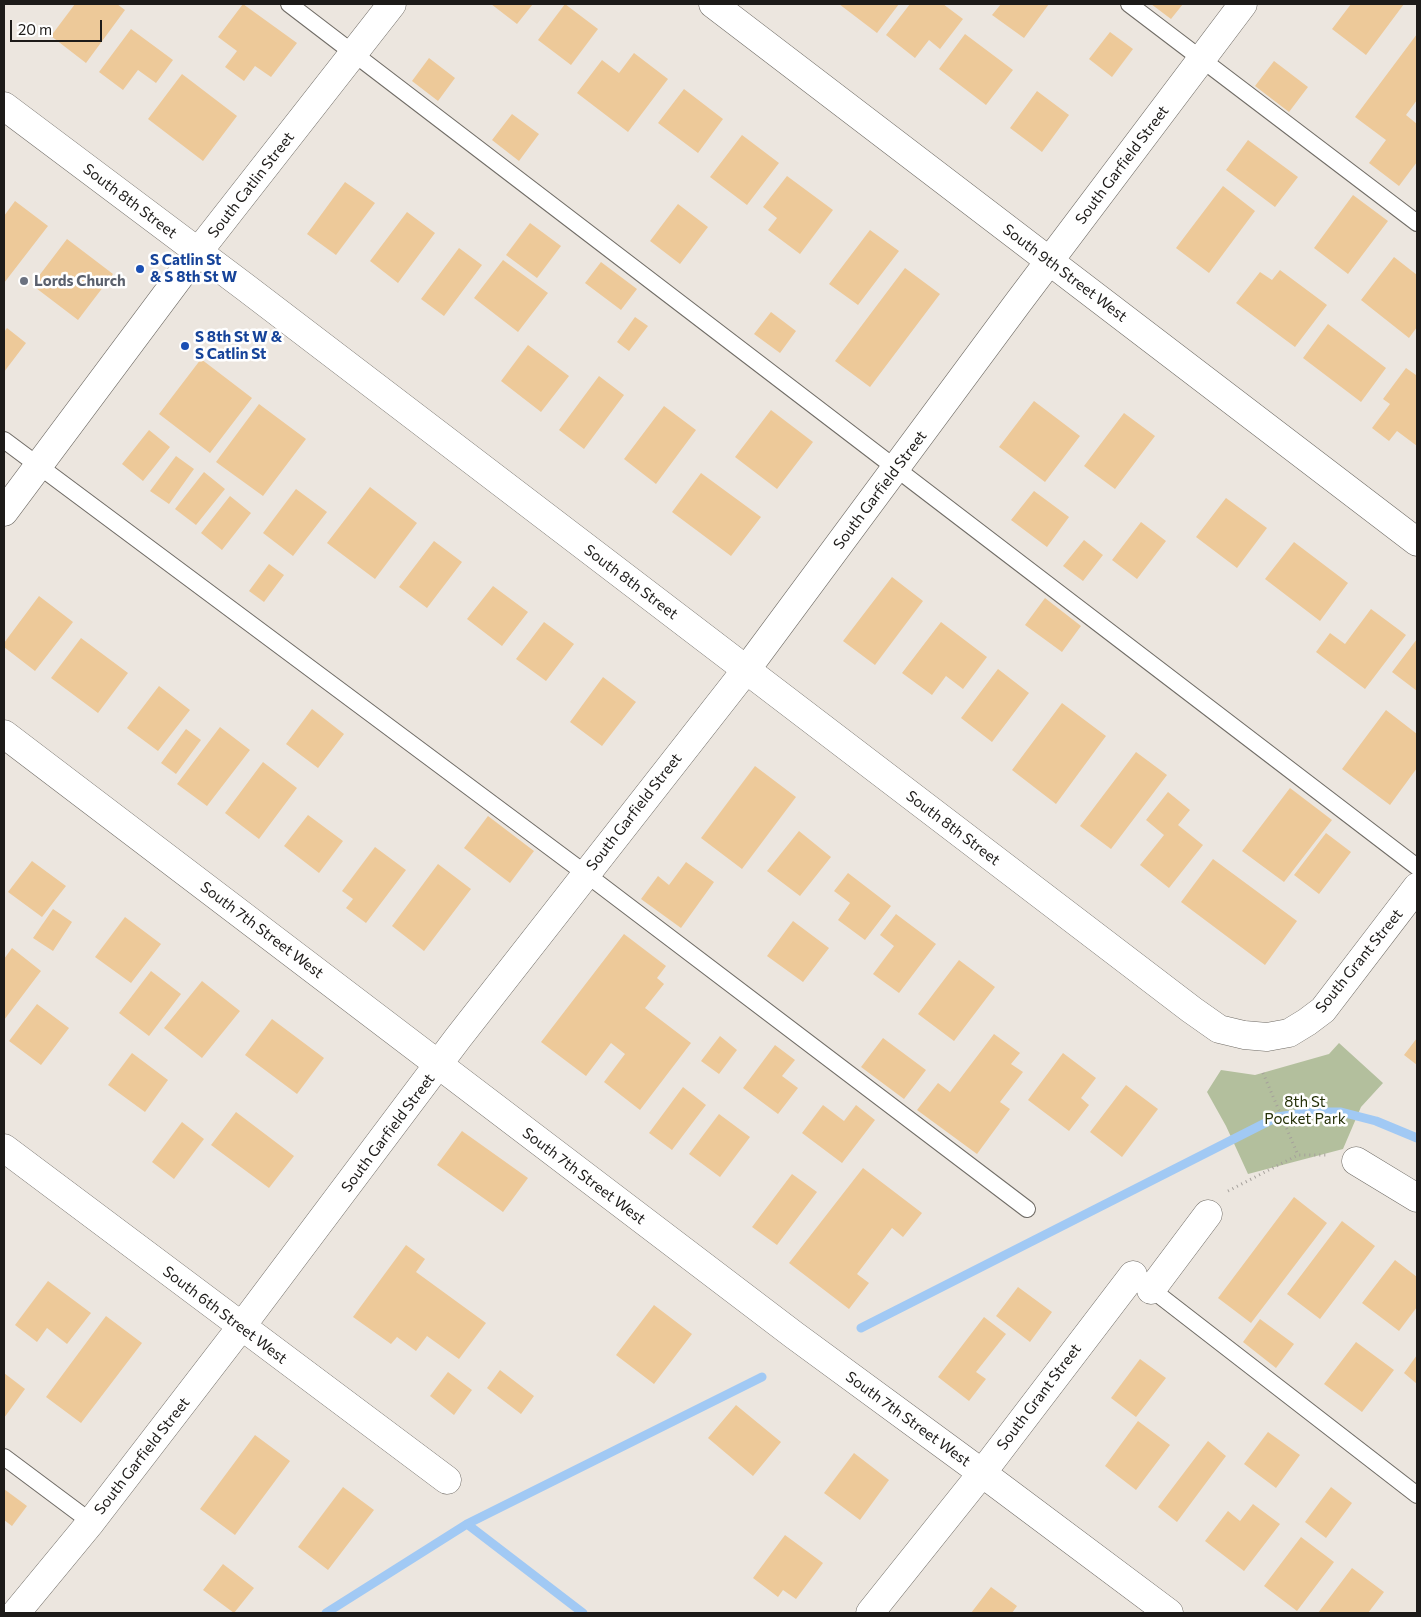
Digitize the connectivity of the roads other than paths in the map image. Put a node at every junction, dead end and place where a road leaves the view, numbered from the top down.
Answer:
1 (289, 4) edge
2 (392, 4) edge
3 (713, 4) edge
4 (1129, 4) edge
5 (1243, 4) edge
6 (354, 53) junction
7 (1202, 59) junction
8 (4, 106) edge
9 (1417, 223) edge
10 (198, 252) junction
11 (1050, 262) junction
12 (4, 440) edge
13 (38, 466) junction
14 (897, 468) junction
15 (4, 512) edge
16 (1417, 542) edge
17 (746, 670) junction
18 (4, 734) edge
19 (1417, 867) edge
20 (586, 874) junction
21 (1417, 887) edge
22 (1267, 1037) joint
23 (439, 1065) junction
24 (4, 1148) edge
25 (1356, 1160) road end
26 (1417, 1198) edge
27 (1027, 1209) dead end
28 (1208, 1214) road end
29 (1142, 1282) junction
30 (241, 1327) junction
31 (4, 1457) edge
32 (982, 1473) junction
33 (446, 1480) dead end
34 (1417, 1495) edge
35 (91, 1522) junction
36 (16, 1613) edge
37 (870, 1613) edge
38 (1169, 1613) edge

1 - 6 lane
2 - 6 street, South Catlin Street
3 - 11 street, South 9th Street West
4 - 7 lane
5 - 7 street, South Garfield Street
6 - 10 street, South Catlin Street
6 - 14 lane
7 - 9 lane
7 - 11 street, South Garfield Street
8 - 10 street, South 8th Street
10 - 13 street, South Catlin Street
10 - 17 street, South 8th Street
11 - 14 street, South Garfield Street
11 - 16 street, South 9th Street West
12 - 13 lane
13 - 15 street, South Catlin Street
13 - 20 lane
14 - 17 street, South Garfield Street
14 - 19 lane
17 - 20 street, South Garfield Street
17 - 22 street, South 8th Street
18 - 23 street, South 7th Street West
20 - 23 street, South Garfield Street
20 - 27 lane
21 - 22 street, South Grant Street
23 - 30 street, South Garfield Street
23 - 32 street, South 7th Street West
24 - 30 street, South 6th Street West
25 - 26 street
28 - 29 street, South Grant Street
29 - 32 street, South Grant Street
29 - 34 lane
30 - 33 street, South 6th Street West
30 - 35 street, South Garfield Street
31 - 35 lane
32 - 37 street, South Grant Street
32 - 38 street, South 7th Street West
35 - 36 street, South Garfield Street

